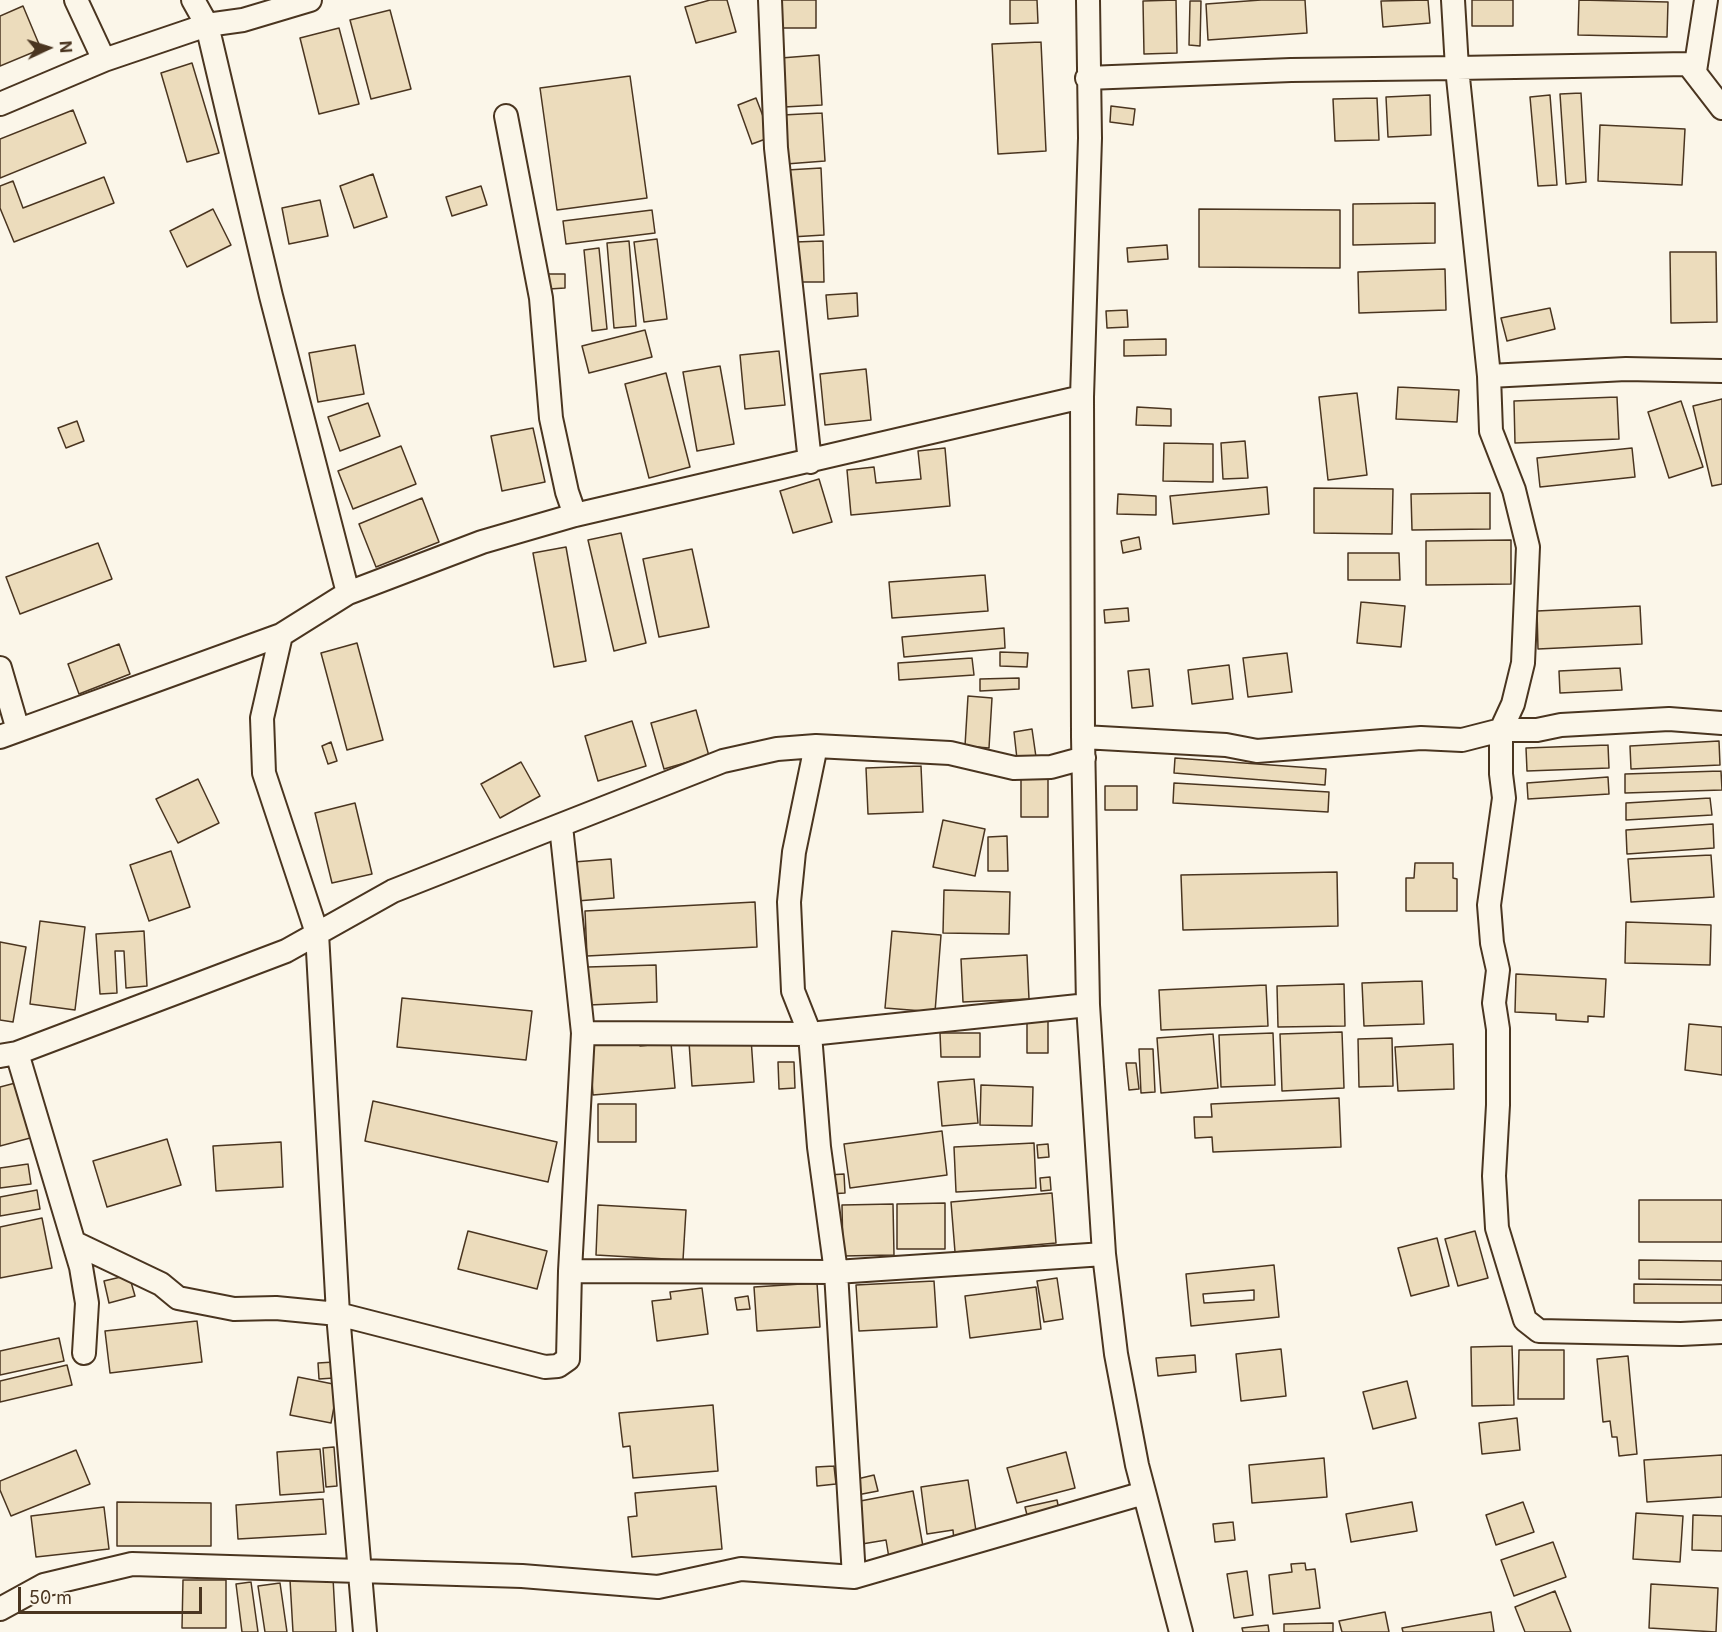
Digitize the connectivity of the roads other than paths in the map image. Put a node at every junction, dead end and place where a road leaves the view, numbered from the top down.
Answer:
1 (76, 0) edge
2 (193, 0) edge
3 (310, 0) edge
4 (770, 0) edge
5 (1088, 0) edge
6 (1453, 0) edge
7 (1706, 0) edge
8 (207, 25) junction
9 (104, 60) junction
10 (1457, 68) junction
11 (1695, 71) junction
12 (1087, 78) junction
13 (0, 104) edge
14 (1722, 108) edge
15 (506, 116) dead end
16 (1722, 371) edge
17 (1489, 376) junction
18 (1082, 397) junction
19 (810, 462) junction
20 (576, 515) junction
21 (348, 593) junction
22 (281, 635) junction
23 (0, 668) edge
24 (1722, 723) edge
25 (1502, 730) junction
26 (9, 733) edge
27 (816, 746) junction
28 (1083, 748) junction
29 (561, 826) junction
30 (317, 933) junction
31 (1088, 1005) junction
32 (583, 1033) junction
33 (810, 1035) junction
34 (8, 1054) edge
35 (75, 1243) junction
36 (1104, 1254) junction
37 (570, 1270) junction
38 (836, 1272) junction
39 (338, 1314) junction
40 (1722, 1332) edge
41 (84, 1353) dead end
42 (1144, 1493) junction
43 (359, 1569) junction
44 (854, 1576) junction
45 (0, 1609) edge
46 (365, 1632) edge
47 (1181, 1632) edge

1 - 9 street
2 - 8 street
3 - 8 street
4 - 19 street
5 - 12 street
6 - 10 street
7 - 11 street
8 - 9 street
8 - 21 street
9 - 13 street
10 - 11 street
10 - 12 street
10 - 17 street
11 - 14 street
12 - 18 street
15 - 20 street
16 - 17 street
17 - 25 street
18 - 19 street
18 - 28 street
19 - 20 street
20 - 21 street
21 - 22 street
22 - 26 street
22 - 30 street
23 - 26 street
24 - 25 street
25 - 28 street
25 - 40 street
27 - 28 street
27 - 29 street
27 - 33 street
28 - 31 street
29 - 30 street
29 - 32 street
30 - 34 street
30 - 39 street
31 - 33 street
31 - 36 street
32 - 33 street
32 - 37 street
33 - 38 street
34 - 35 street
35 - 39 street
35 - 41 street
36 - 38 street
36 - 42 street
37 - 38 street
37 - 39 street
38 - 44 street
39 - 43 street
42 - 44 street
42 - 47 street
43 - 44 street
43 - 45 street
43 - 46 street

